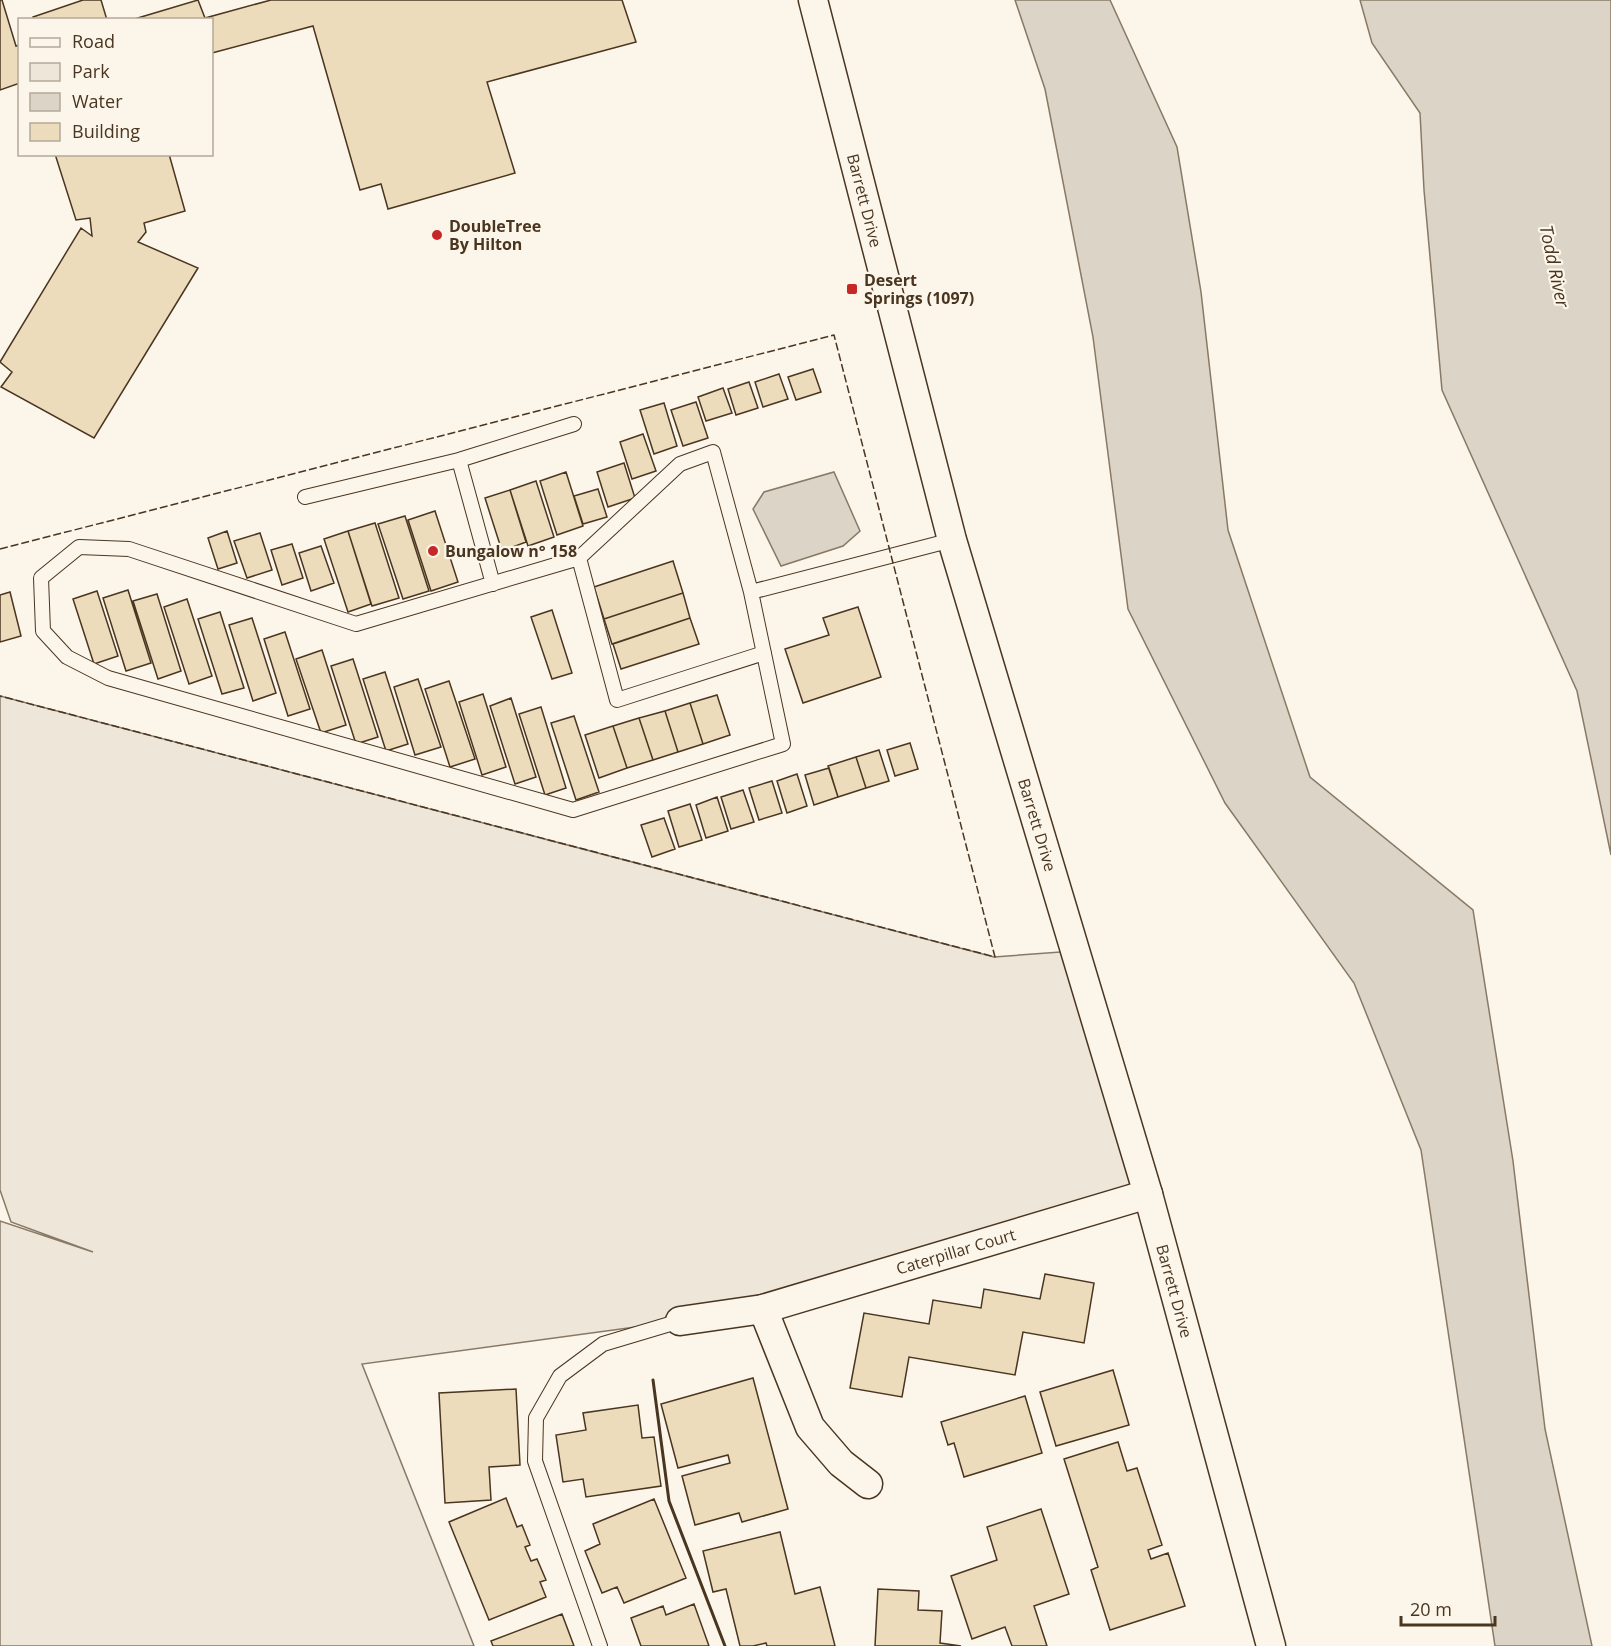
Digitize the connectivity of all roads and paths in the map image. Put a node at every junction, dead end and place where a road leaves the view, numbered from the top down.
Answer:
1 (813, 0) edge
2 (574, 424) dead end
3 (459, 460) junction
4 (305, 497) dead end
5 (952, 540) junction
6 (579, 558) junction
7 (493, 584) junction
8 (751, 592) junction
9 (764, 653) junction
10 (1148, 1194) junction
11 (763, 1309) junction
12 (680, 1321) joint
13 (868, 1484) dead end
14 (600, 1646) edge
15 (1271, 1646) edge

1 - 5 street, Barrett Drive
2 - 3 lane
3 - 4 lane
3 - 7 lane
5 - 8 lane
5 - 10 street, Barrett Drive
6 - 7 lane
6 - 8 lane
6 - 9 lane
7 - 9 lane
8 - 9 lane
10 - 11 street, Caterpillar Court
10 - 15 street, Barrett Drive
11 - 12 street, Caterpillar Court
11 - 13 street
12 - 14 lane

